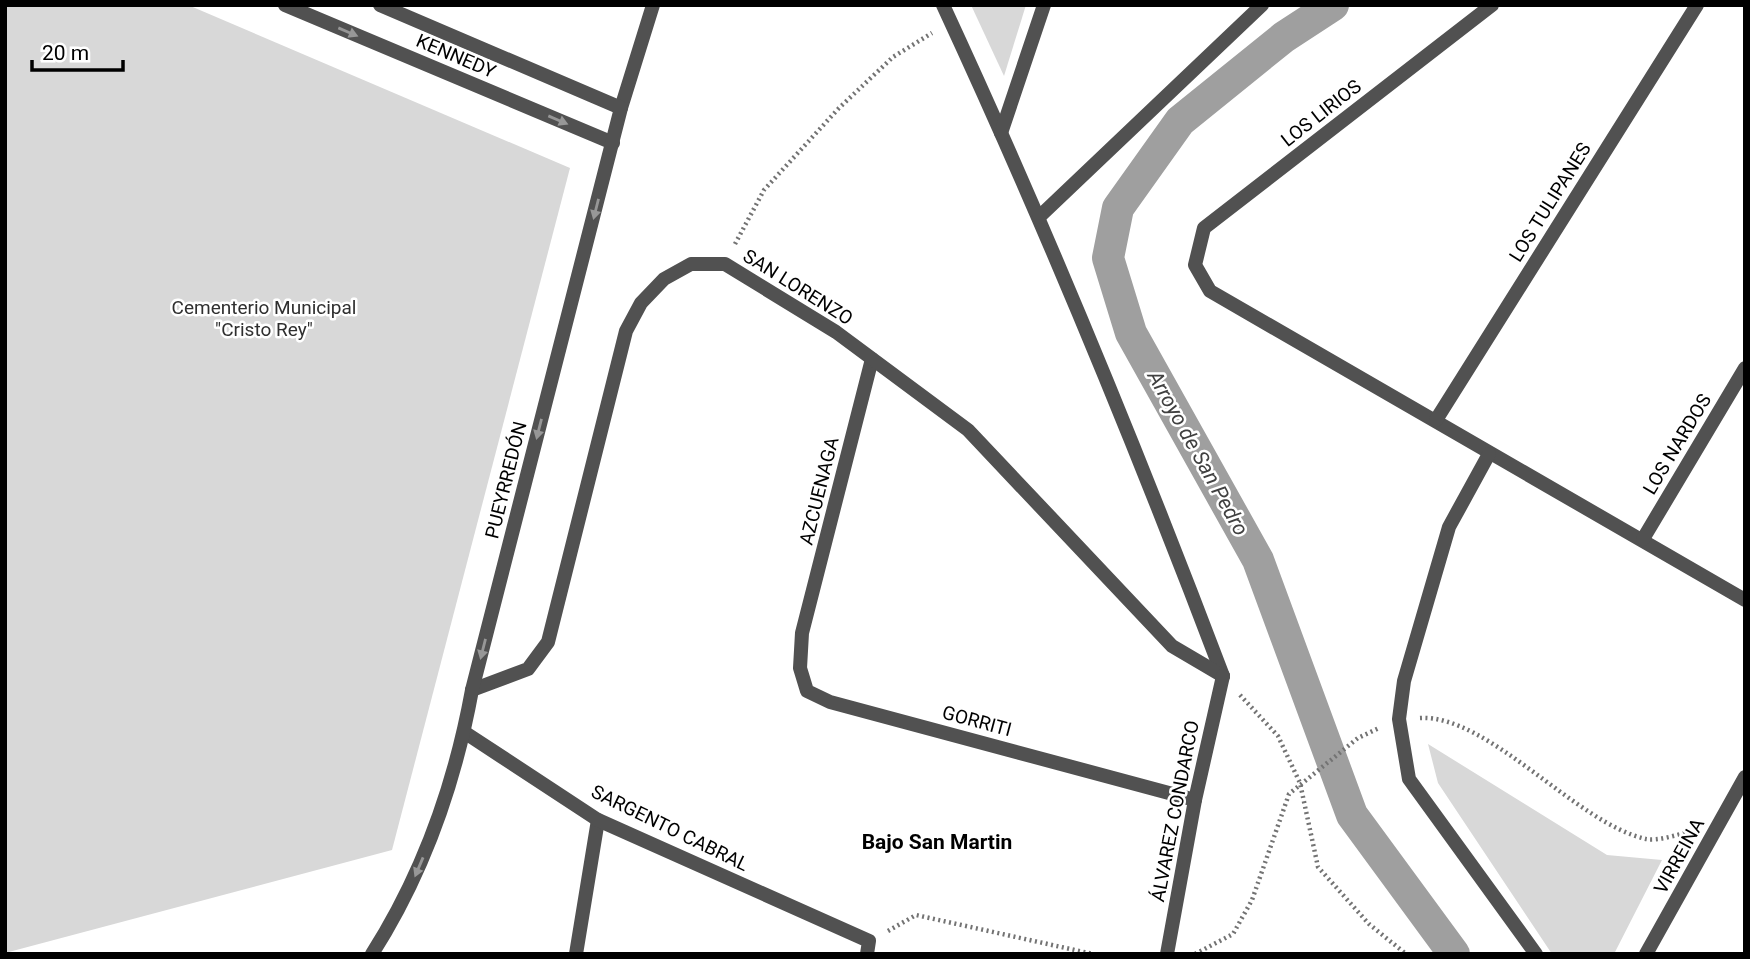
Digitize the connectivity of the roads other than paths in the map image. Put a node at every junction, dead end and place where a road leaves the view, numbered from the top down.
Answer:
1 (285, 5) edge
2 (380, 5) edge
3 (653, 5) edge
4 (943, 5) edge
5 (1044, 5) edge
6 (1262, 5) edge
7 (1492, 5) edge
8 (1697, 5) edge
9 (621, 108) junction
10 (1001, 133) junction
11 (613, 143) junction
12 (1039, 217) junction
13 (872, 359) junction
14 (1745, 368) edge
15 (1436, 420) junction
16 (1489, 454) junction
17 (1643, 539) junction
18 (1745, 600) edge
19 (802, 633) joint
20 (1223, 676) junction
21 (472, 690) junction
22 (464, 732) junction
23 (1745, 777) edge
24 (1195, 800) junction
25 (598, 820) junction
26 (868, 948) edge
27 (372, 954) edge
28 (576, 954) edge
29 (1167, 954) edge
30 (1536, 954) edge
31 (1646, 954) edge

1 -> 11 street, KENNEDY
2 - 9 street, KENNEDY
3 - 9 street, PUEYRREDÓN
4 - 10 street
5 - 10 street
6 - 12 street
7 - 15 street, LOS LIRIOS
8 - 15 street, LOS TULIPANES
9 - 11 street, PUEYRREDÓN
10 - 12 street
11 -> 21 street, PUEYRREDÓN
12 - 20 street
13 - 19 street, AZCUENAGA
13 - 20 street, SAN LORENZO
13 - 21 street, SAN LORENZO
14 - 17 street, LOS NARDOS
15 - 16 street
16 - 17 street
16 - 30 street
17 - 18 street
19 - 24 street, GORRITI
20 - 24 street, ÁLVAREZ CONDARCO
21 - 22 street, PUEYRREDÓN
22 - 25 street, SARGENTO CABRAL
22 -> 27 street, PUEYRREDÓN
23 - 31 street, VIRREINA
24 - 29 street, ÁLVAREZ CONDARCO
25 - 26 street, SARGENTO CABRAL
25 - 28 street

